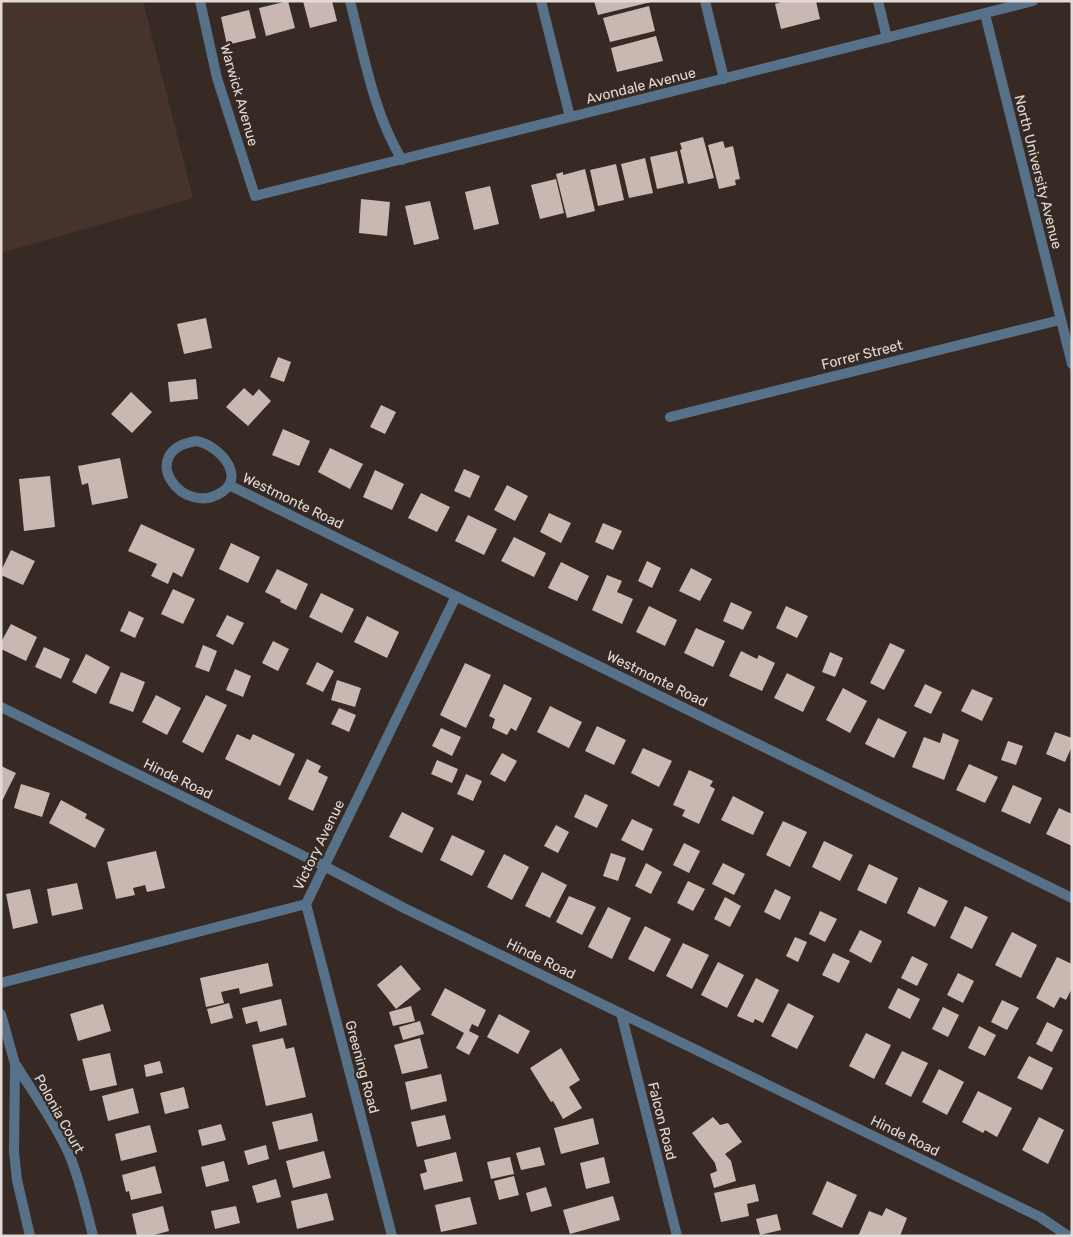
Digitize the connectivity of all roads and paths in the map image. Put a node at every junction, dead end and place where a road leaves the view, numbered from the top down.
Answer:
1 (200, 1) edge
2 (350, 1) edge
3 (541, 1) edge
4 (705, 1) edge
5 (878, 1) edge
6 (1033, 1) edge
7 (985, 14) junction
8 (887, 38) junction
9 (724, 79) junction
10 (570, 117) junction
11 (402, 160) junction
12 (255, 196) joint
13 (1060, 320) junction
14 (1072, 364) edge
15 (670, 417) dead end
16 (229, 485) junction
17 (456, 596) junction
18 (1, 707) edge
19 (324, 866) junction
20 (1072, 898) edge
21 (306, 904) junction
22 (1, 982) edge
23 (621, 1013) junction
24 (1, 1014) edge
25 (15, 1064) junction
26 (30, 1236) edge
27 (93, 1236) edge
28 (392, 1236) edge
29 (677, 1236) edge
30 (1068, 1236) edge

1 - 12 street, Warwick Avenue
2 - 11 street
3 - 10 street
4 - 9 street
5 - 8 street
6 - 7 street, Avondale Avenue
7 - 8 street, Avondale Avenue
7 - 13 street, North University Avenue
8 - 9 street, Avondale Avenue
9 - 10 street, Avondale Avenue
10 - 11 street, Avondale Avenue
11 - 12 street, Avondale Avenue
13 - 14 street, North University Avenue
13 - 15 street, Forrer Street
16 - 16 street, Westmonte Road
16 - 17 street, Westmonte Road
17 - 19 street, Victory Avenue
17 - 20 street, Westmonte Road
18 - 19 street, Hinde Road
19 - 21 street, Victory Avenue
19 - 23 street, Hinde Road
21 - 22 street, Victory Avenue
21 - 28 street, Greening Road
23 - 29 street, Falcon Road
23 - 30 street, Hinde Road
24 - 25 street, Polonia Court
25 - 26 street, Polonia Court
25 - 27 street, Polonia Court

